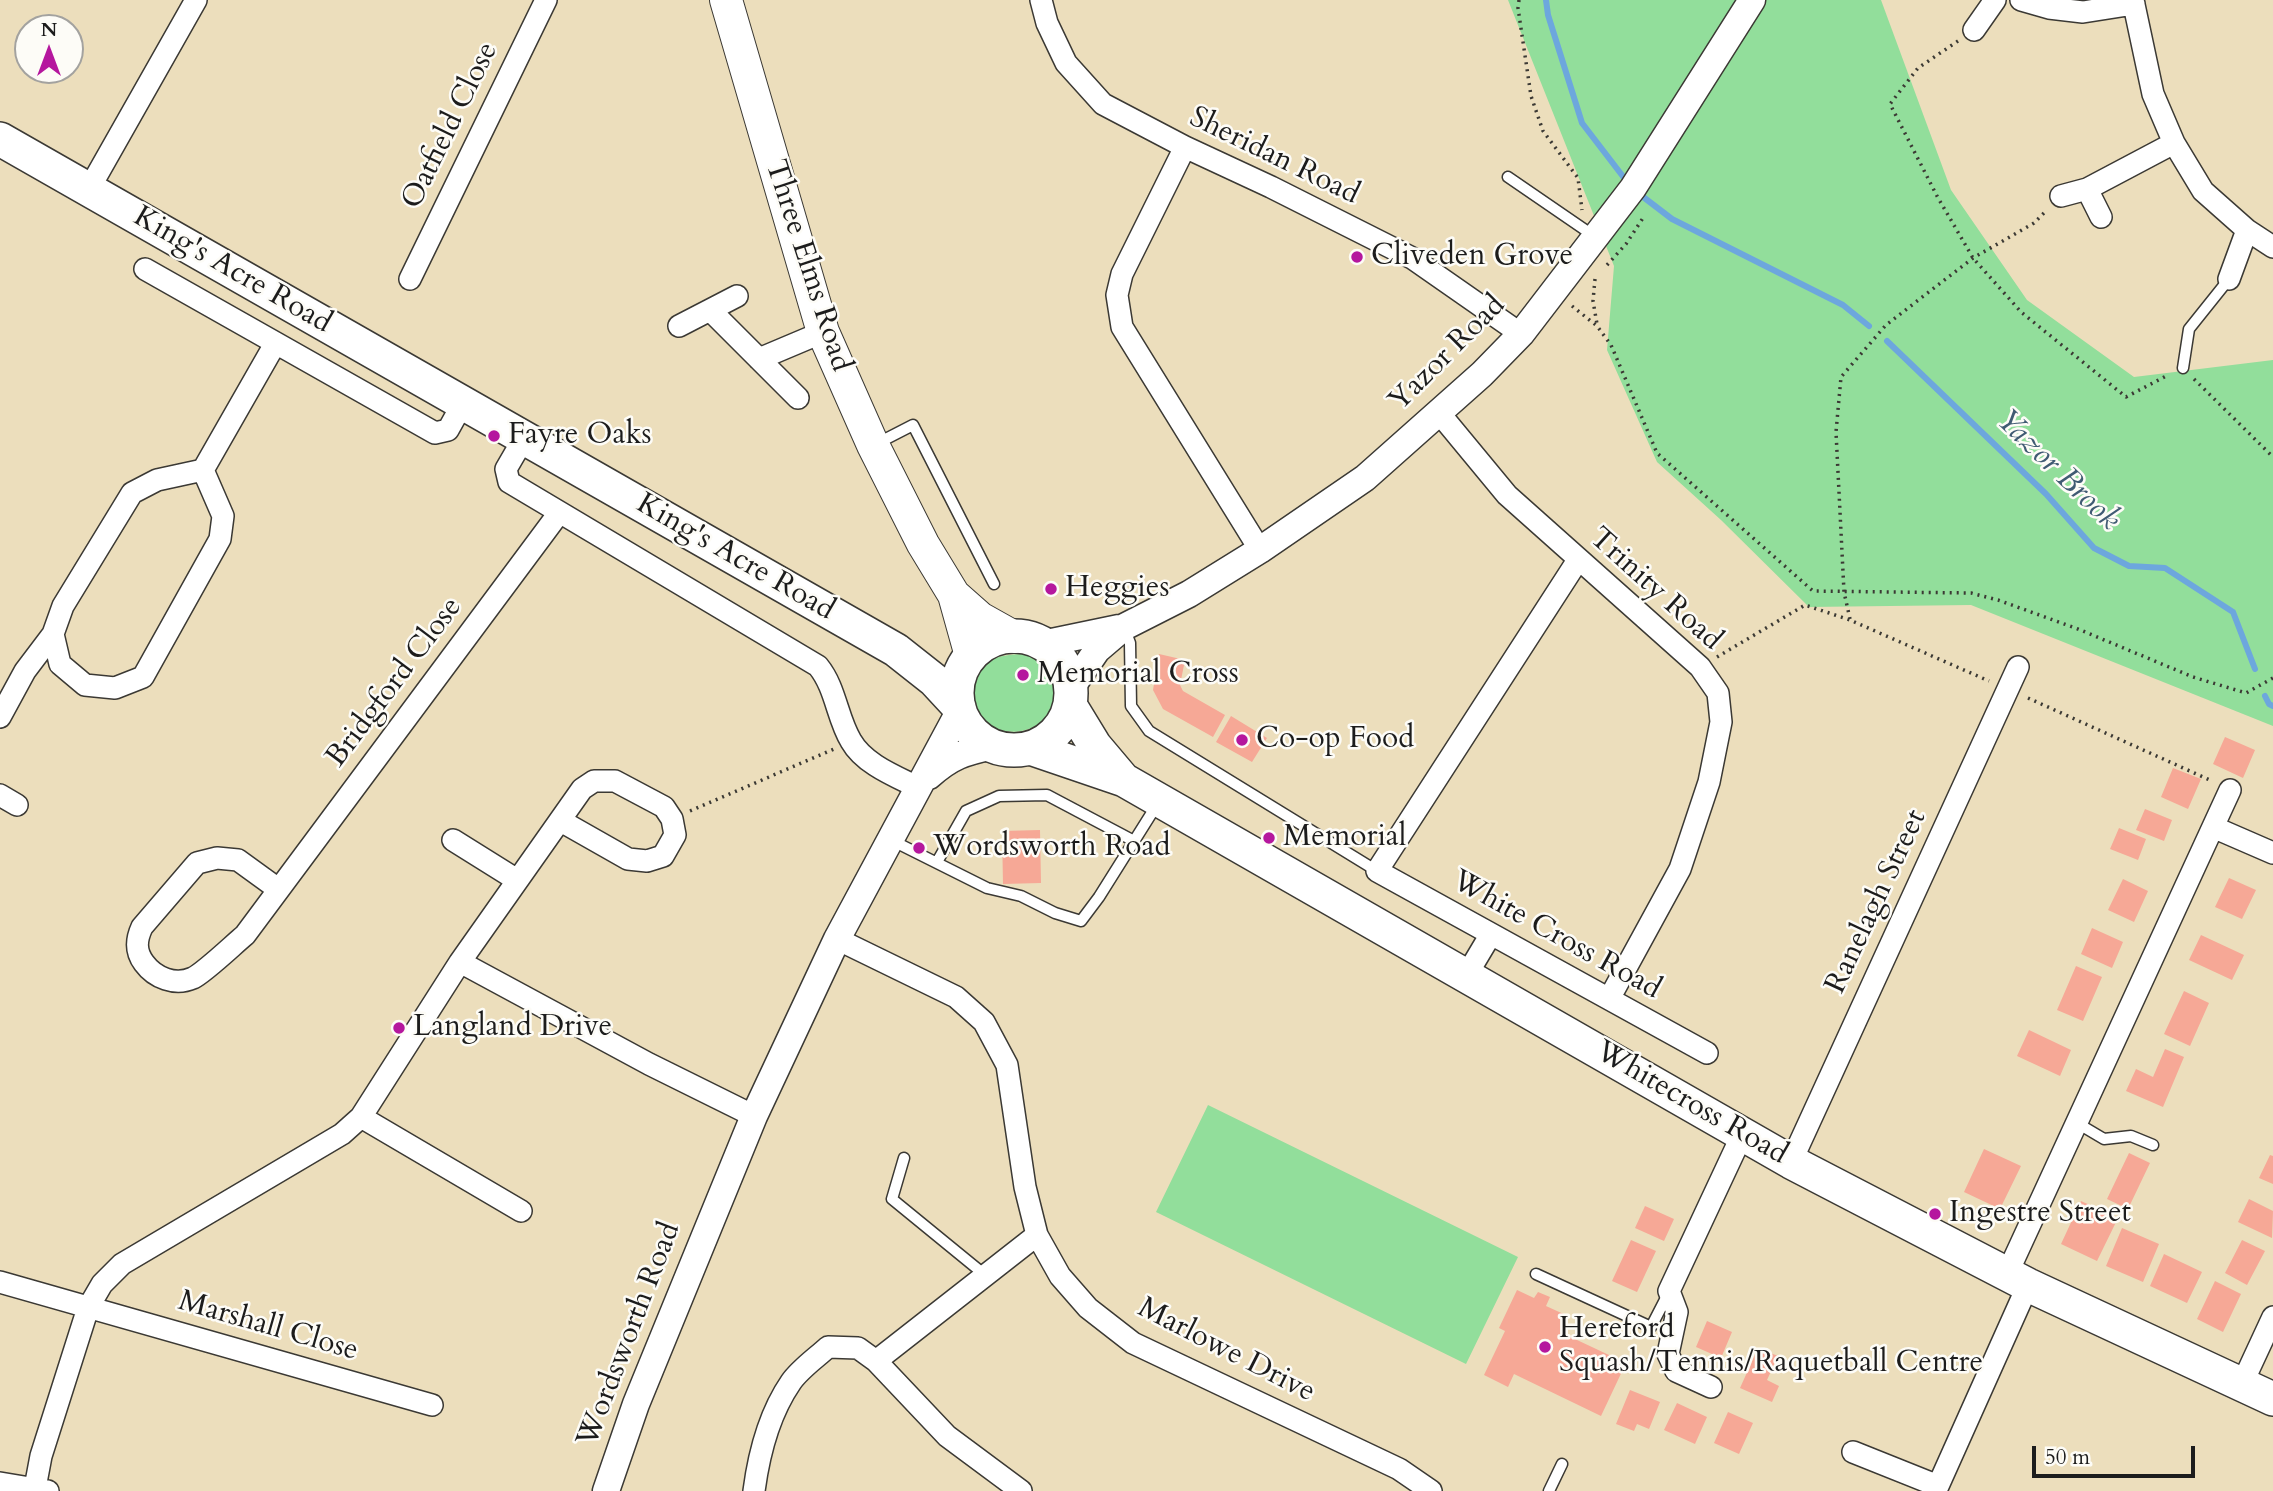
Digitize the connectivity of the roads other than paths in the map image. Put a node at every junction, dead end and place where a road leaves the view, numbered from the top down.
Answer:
1 (196, 0) edge
2 (546, 0) edge
3 (726, 0) edge
4 (1041, 0) edge
5 (1752, 0) edge
6 (1995, 0) edge
7 (2021, 0) edge
8 (2133, 2) edge
9 (1974, 30) road end
10 (0, 139) edge
11 (2174, 143) junction
12 (1185, 147) junction
13 (1507, 177) dead end
14 (89, 189) junction
15 (2087, 189) junction
16 (2061, 196) road end
17 (2101, 216) dead end
18 (2247, 230) junction
19 (1590, 233) junction
20 (2273, 247) edge
21 (145, 269) dead end
22 (410, 279) dead end
23 (2229, 279) joint
24 (737, 296) dead end
25 (710, 310) junction
26 (679, 326) dead end
27 (823, 332) junction
28 (1521, 334) junction
29 (275, 344) junction
30 (759, 359) junction
31 (2183, 368) road end
32 (798, 398) dead end
33 (464, 403) junction
34 (1440, 414) junction
35 (523, 438) junction
36 (873, 445) junction
37 (203, 470) junction
38 (559, 513) junction
39 (1260, 550) junction
40 (1578, 560) junction
41 (994, 584) dead end
42 (954, 595) junction
43 (1124, 627) junction
44 (53, 634) junction
45 (1028, 641) junction
46 (897, 650) junction
47 (969, 659) junction
48 (2018, 667) dead end
49 (1070, 696) junction
50 (959, 709) junction
51 (0, 717) edge
52 (993, 746) junction
53 (1030, 748) junction
54 (1124, 780) junction
55 (917, 787) junction
56 (2230, 790) road end
57 (1159, 801) junction
58 (561, 821) junction
59 (2213, 827) junction
60 (889, 839) junction
61 (453, 840) dead end
62 (1134, 841) junction
63 (2273, 853) edge
64 (937, 862) junction
65 (1377, 871) junction
66 (517, 880) junction
67 (278, 889) junction
68 (1491, 934) junction
69 (837, 939) junction
70 (460, 962) junction
71 (1466, 976) junction
72 (1609, 999) junction
73 (1707, 1053) dead end
74 (754, 1116) junction
75 (361, 1117) junction
76 (2077, 1123) junction
77 (1742, 1135) junction
78 (2153, 1145) dead end
79 (904, 1158) dead end
80 (1791, 1162) junction
81 (521, 1211) dead end
82 (1037, 1235) junction
83 (1536, 1274) dead end
84 (985, 1275) junction
85 (2018, 1279) junction
86 (0, 1282) edge
87 (1669, 1291) junction
88 (88, 1308) junction
89 (2273, 1317) edge
90 (876, 1361) junction
91 (2241, 1386) junction
92 (1711, 1387) dead end
93 (2273, 1399) edge
94 (432, 1405) dead end
95 (1853, 1452) dead end
96 (1562, 1464) dead end
97 (0, 1483) edge
98 (1942, 1488) edge
99 (42, 1490) edge
100 (606, 1491) edge
101 (754, 1491) edge
102 (1021, 1491) edge
103 (1431, 1491) edge
104 (1549, 1491) edge

1 - 14 street
2 - 22 street, Oatfield Close
3 - 27 main road, Three Elms Road
4 - 12 street, Sheridan Road
5 - 19 street, Yazor Road
6 - 9 street
7 - 8 street
8 - 11 street
10 - 14 highway, King's Acre Road
11 - 15 street
11 - 18 street
12 - 28 street, Sheridan Road
12 - 39 street
13 - 19 lane
14 - 33 highway, King's Acre Road
15 - 16 street
15 - 17 street
18 - 20 street
18 - 23 street
19 - 28 street, Yazor Road
21 - 29 street, King's Acre Road
23 - 31 lane
24 - 25 street
25 - 26 street
25 - 30 street
27 - 30 street
27 - 36 main road, Three Elms Road
28 - 34 street, Yazor Road
29 - 33 street, King's Acre Road
29 - 37 street
30 - 32 street
33 - 35 highway, King's Acre Road
34 - 39 street, Yazor Road
34 - 40 street, Trinity Road
35 - 38 street
35 - 46 highway, King's Acre Road
36 - 41 lane
36 - 42 main road, Three Elms Road
37 - 44 street
37 - 44 street
38 - 55 street
38 - 67 street, Bridgford Close
39 - 43 street, Yazor Road
40 - 65 street
40 - 72 street, Trinity Road
42 - 45 main road, Three Elms Road
42 - 47 main road, Three Elms Road
43 - 45 street, Yazor Road
43 - 49 street, Yazor Road
43 - 65 lane
44 - 51 street
45 - 47 highway
45 - 49 highway
46 - 47 highway, King's Acre Road
46 - 50 highway, King's Acre Road
47 - 50 highway
48 - 80 street, Ranelagh Street
49 - 53 highway
49 - 54 highway, Whitecross Road
50 - 52 highway
50 - 55 street, Wordsworth Road
52 - 53 highway
52 - 55 street, Wordsworth Road
53 - 54 highway, Whitecross Road
54 - 57 highway, Whitecross Road
55 - 60 street, Wordsworth Road
56 - 59 street
57 - 62 lane
57 - 71 highway, Whitecross Road
58 - 58 street
58 - 66 street
59 - 63 street
59 - 76 street
60 - 64 lane
60 - 69 street, Wordsworth Road
61 - 66 street
62 - 64 lane
62 - 64 lane
65 - 68 street, White Cross Road
66 - 70 street
67 - 67 street, Bridgford Close
68 - 71 street
68 - 72 street, White Cross Road
69 - 74 street, Wordsworth Road
69 - 82 street, Marlowe Drive
70 - 74 street
70 - 75 street
71 - 77 highway, Whitecross Road
72 - 73 street, White Cross Road
74 - 100 street, Wordsworth Road
75 - 81 street
75 - 88 street
76 - 78 lane
76 - 85 street
77 - 80 highway, Whitecross Road
77 - 87 street
79 - 84 lane
80 - 85 highway, Whitecross Road
82 - 84 street
82 - 103 street, Marlowe Drive
83 - 87 lane
84 - 90 street
85 - 91 highway, Whitecross Road
85 - 98 street
86 - 88 street, Marshall Close
87 - 92 street
88 - 94 street, Marshall Close
88 - 99 street
89 - 91 street
90 - 101 street
90 - 102 street
91 - 93 highway, Whitecross Road
95 - 98 street
96 - 104 lane
97 - 99 street

